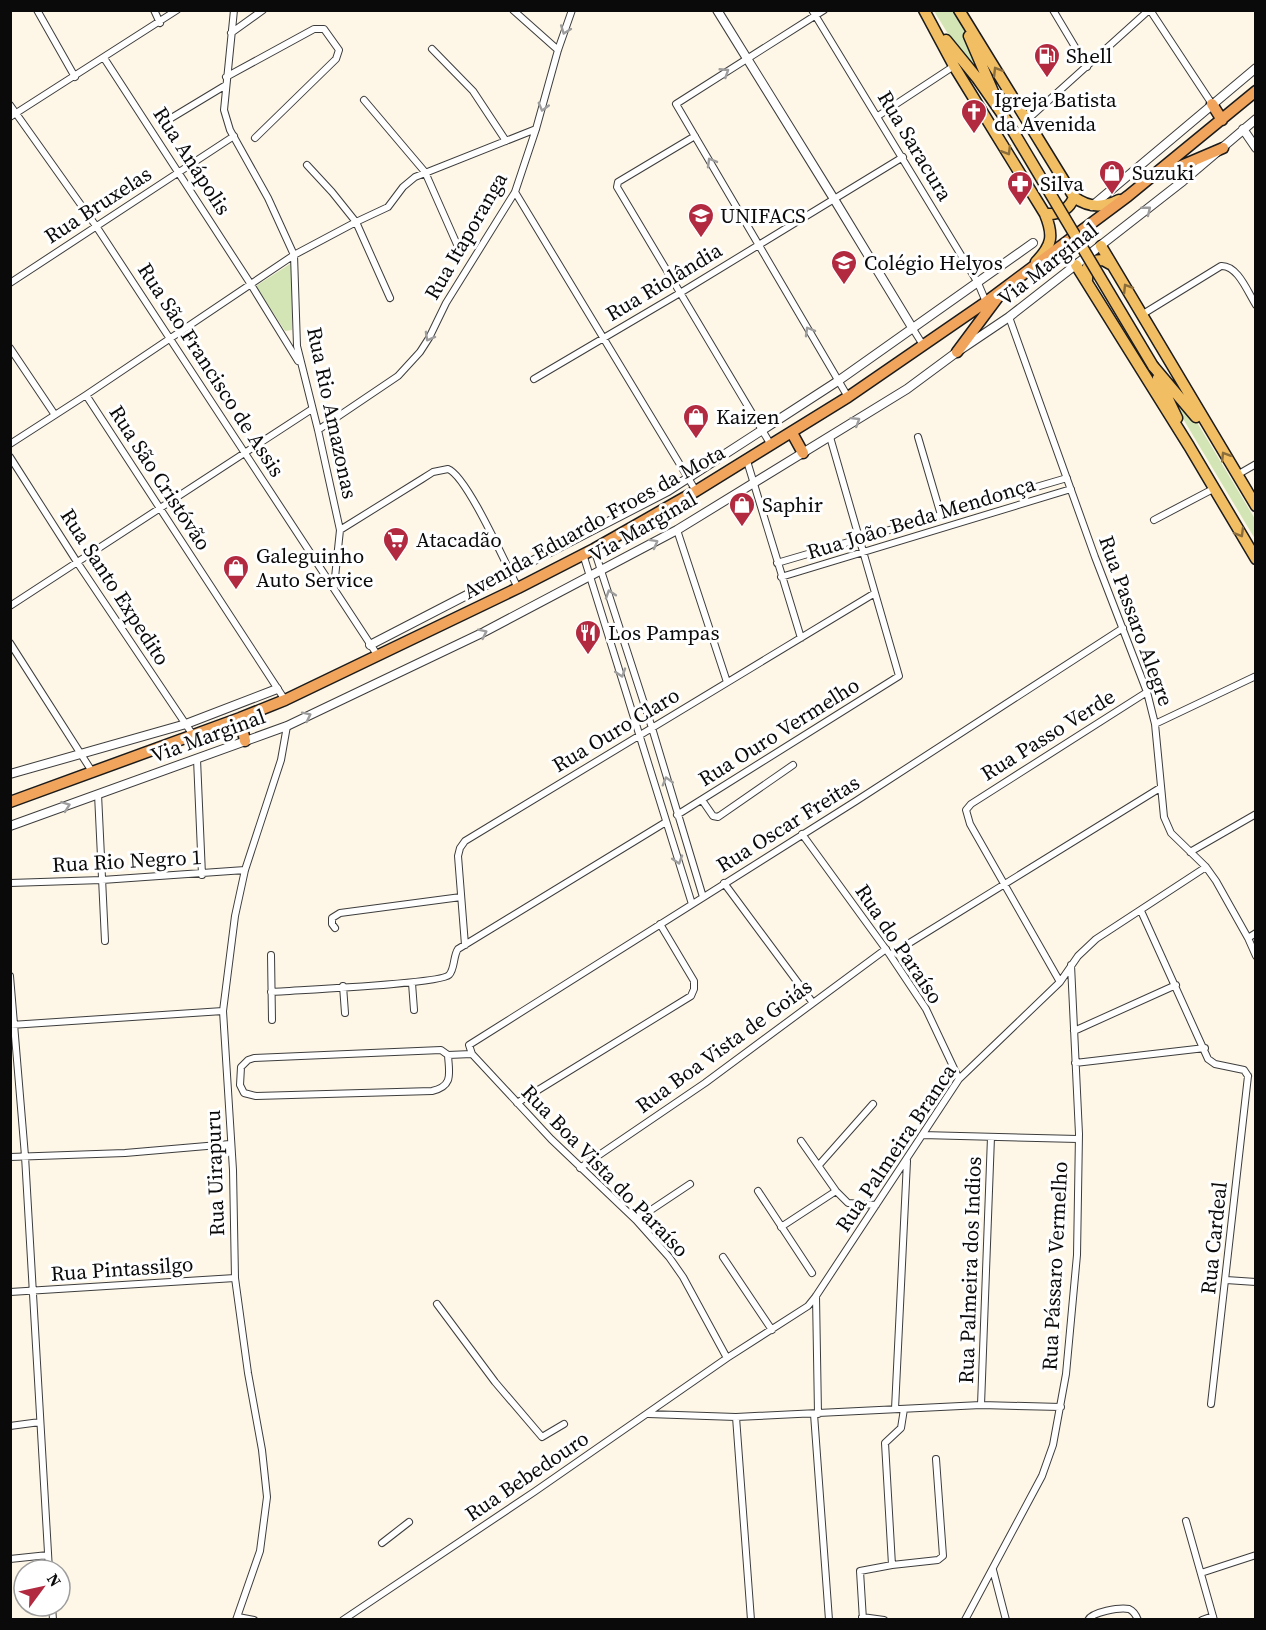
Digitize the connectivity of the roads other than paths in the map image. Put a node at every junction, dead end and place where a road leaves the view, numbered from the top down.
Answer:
1 (37, 10) edge
2 (154, 10) edge
3 (177, 10) edge
4 (234, 10) edge
5 (513, 10) edge
6 (572, 10) edge
7 (717, 10) edge
8 (824, 10) edge
9 (924, 10) edge
10 (1053, 10) edge
11 (1150, 10) edge
12 (263, 11) edge
13 (814, 13) edge
14 (961, 13) edge
15 (931, 21) junction
16 (160, 23) junction
17 (231, 33) junction
18 (432, 49) dead end
19 (558, 50) junction
20 (104, 58) junction
21 (747, 58) junction
22 (954, 66) junction
23 (1087, 67) junction
24 (1256, 68) edge
25 (75, 77) junction
26 (226, 77) junction
27 (226, 85) junction
28 (1256, 91) edge
29 (364, 100) dead end
30 (1212, 104) junction
31 (10, 105) edge
32 (13, 116) edge
33 (878, 116) junction
34 (1256, 119) edge
35 (168, 120) dead end
36 (1027, 120) junction
37 (1222, 120) junction
38 (1007, 121) junction
39 (537, 129) junction
40 (1243, 129) junction
41 (234, 136) junction
42 (695, 136) junction
43 (255, 138) dead end
44 (506, 141) junction
45 (1223, 148) junction
46 (1256, 148) edge
47 (903, 157) junction
48 (307, 165) dead end
49 (179, 172) junction
50 (425, 172) junction
51 (1150, 178) junction
52 (515, 192) junction
53 (1128, 196) junction
54 (1074, 197) junction
55 (834, 199) junction
56 (1092, 206) junction
57 (1045, 214) junction
58 (356, 222) junction
59 (96, 226) junction
60 (1033, 243) dead end
61 (759, 244) junction
62 (1101, 246) junction
63 (459, 249) dead end
64 (294, 255) junction
65 (1076, 265) junction
66 (1112, 265) junction
67 (1031, 268) junction
68 (11, 280) edge
69 (1087, 280) junction
70 (250, 283) junction
71 (978, 283) junction
72 (1005, 288) junction
73 (680, 293) junction
74 (390, 298) dead end
75 (986, 302) junction
76 (1256, 305) edge
77 (1143, 314) junction
78 (1010, 317) junction
79 (913, 329) junction
80 (170, 338) junction
81 (602, 339) junction
82 (923, 345) junction
83 (10, 348) edge
84 (957, 352) junction
85 (300, 365) junction
86 (1153, 366) junction
87 (534, 380) dead end
88 (838, 381) junction
89 (86, 395) junction
90 (848, 397) junction
91 (312, 409) junction
92 (54, 415) junction
93 (318, 430) junction
94 (762, 430) junction
95 (792, 433) junction
96 (830, 437) junction
97 (918, 437) dead end
98 (1214, 438) junction
99 (10, 444) edge
100 (771, 446) junction
101 (1189, 446) junction
102 (245, 451) junction
103 (803, 453) junction
104 (10, 457) edge
105 (747, 461) junction
106 (1256, 464) edge
107 (1237, 474) junction
108 (1067, 478) junction
109 (688, 479) junction
110 (754, 483) junction
111 (1071, 489) junction
112 (1213, 489) junction
113 (696, 491) junction
114 (1256, 506) edge
115 (160, 507) junction
116 (941, 515) junction
117 (1154, 520) dead end
118 (340, 530) junction
119 (677, 530) junction
120 (859, 539) junction
121 (594, 549) junction
122 (863, 553) junction
123 (583, 554) junction
124 (1256, 560) edge
125 (77, 562) junction
126 (777, 563) junction
127 (602, 572) junction
128 (511, 574) junction
129 (781, 577) junction
130 (590, 578) junction
131 (333, 588) junction
132 (518, 588) junction
133 (875, 593) junction
134 (10, 606) edge
135 (1123, 628) junction
136 (801, 638) junction
137 (10, 643) edge
138 (370, 645) junction
139 (378, 656) junction
140 (1256, 676) edge
141 (727, 682) junction
142 (277, 689) junction
143 (1147, 692) junction
144 (285, 700) junction
145 (240, 718) junction
146 (186, 724) junction
147 (1155, 724) junction
148 (287, 726) junction
149 (652, 728) junction
150 (193, 735) junction
151 (640, 735) junction
152 (245, 741) junction
153 (81, 753) junction
154 (197, 759) junction
155 (793, 765) dead end
156 (93, 773) junction
157 (10, 774) edge
158 (1160, 788) junction
159 (98, 794) junction
160 (702, 800) junction
161 (10, 802) edge
162 (1256, 814) edge
163 (677, 815) junction
164 (666, 822) junction
165 (10, 826) edge
166 (802, 834) junction
167 (1190, 852) junction
168 (1206, 867) junction
169 (245, 870) junction
170 (202, 874) junction
171 (102, 880) junction
172 (10, 883) edge
173 (1003, 883) junction
174 (724, 884) junction
175 (461, 897) junction
176 (703, 897) junction
177 (692, 904) junction
178 (1141, 911) junction
179 (660, 924) junction
180 (335, 928) dead end
181 (1256, 933) edge
182 (1248, 938) junction
183 (105, 941) dead end
184 (465, 945) junction
185 (888, 952) junction
186 (271, 955) dead end
187 (1256, 956) edge
188 (1071, 964) junction
189 (10, 976) edge
190 (1060, 982) junction
191 (412, 983) junction
192 (1176, 985) junction
193 (344, 986) junction
194 (271, 992) junction
195 (813, 1003) junction
196 (414, 1010) dead end
197 (223, 1011) junction
198 (345, 1013) dead end
199 (272, 1020) dead end
200 (12, 1025) edge
201 (1074, 1031) junction
202 (1205, 1048) junction
203 (472, 1054) junction
204 (448, 1055) junction
205 (1075, 1063) junction
206 (1252, 1076) edge
207 (959, 1079) junction
208 (517, 1103) junction
209 (873, 1104) dead end
210 (922, 1135) junction
211 (992, 1137) junction
212 (1078, 1139) junction
213 (801, 1141) dead end
214 (230, 1144) junction
215 (25, 1156) junction
216 (10, 1157) edge
217 (907, 1160) junction
218 (819, 1165) junction
219 (580, 1168) junction
220 (690, 1184) dead end
221 (758, 1191) dead end
222 (836, 1191) junction
223 (876, 1205) junction
224 (636, 1220) junction
225 (782, 1227) junction
226 (723, 1257) dead end
227 (812, 1273) dead end
228 (236, 1278) junction
229 (1226, 1280) junction
230 (1256, 1281) edge
231 (10, 1292) edge
232 (34, 1292) junction
233 (816, 1296) junction
234 (437, 1304) dead end
235 (772, 1330) junction
236 (727, 1358) junction
237 (1211, 1404) dead end
238 (981, 1405) junction
239 (1061, 1407) junction
240 (895, 1409) junction
241 (904, 1409) junction
242 (648, 1414) junction
243 (816, 1414) junction
244 (735, 1417) junction
245 (40, 1422) junction
246 (564, 1424) dead end
247 (10, 1426) edge
248 (936, 1459) dead end
249 (1186, 1521) dead end
250 (409, 1522) dead end
251 (382, 1543) dead end
252 (48, 1555) junction
253 (1256, 1555) edge
254 (48, 1558) edge
255 (10, 1559) edge
256 (892, 1565) junction
257 (993, 1569) junction
258 (1201, 1573) junction
259 (237, 1618) edge
260 (863, 1618) edge
261 (1213, 1618) edge
262 (249, 1619) edge
263 (254, 1620) edge
264 (343, 1620) edge
265 (751, 1620) edge
266 (829, 1620) edge
267 (884, 1620) edge
268 (965, 1620) edge
269 (1006, 1620) edge
270 (1088, 1620) edge
271 (1138, 1620) edge
272 (1202, 1620) edge

1 - 25 street
2 - 16 street
3 - 16 street
4 - 17 street, Rua Rio Amazonas
5 - 19 street
6 -> 19 street, Rua Itaporanga
7 - 21 street
8 - 13 street
9 - 15 main road
10 - 23 street
11 - 23 street
11 - 30 street
12 - 17 street
13 - 21 street
13 - 33 street, Rua Saracura
36 -> 14 main road
14 - 38 main road
15 - 22 main road
15 - 38 main road
16 - 20 street
17 - 26 street, Rua Rio Amazonas
18 - 44 street
19 -> 39 street, Rua Itaporanga
20 - 25 street
20 - 49 street, Rua Anápolis
42 -> 21 street
21 - 55 street
22 - 33 street
22 -> 57 main road
23 - 36 street
24 - 30 street
25 - 32 street
26 - 27 street, Rua Rio Amazonas
26 - 43 street
27 - 35 street
27 - 41 street, Rua Rio Amazonas
28 - 37 highway, Avenida Eduardo Froes da Mota
29 - 50 street
30 - 37 highway
30 - 56 street
31 - 32 street, Rua São Francisco de Assis
32 - 59 street, Rua São Francisco de Assis
33 - 47 street, Rua Saracura
34 - 40 street, Via Marginal
36 - 54 main road
37 - 51 highway, Avenida Eduardo Froes da Mota
38 - 86 main road, bridge
39 - 44 street
39 - 52 street, Rua Itaporanga
40 - 45 street, Via Marginal
40 - 46 street
41 - 49 street, Rua Bruxelas
41 - 64 street, Rua Rio Amazonas
61 -> 42 street
42 - 73 street
44 - 50 street
45 - 51 highway
62 -> 45 street, Via Marginal
47 - 55 street, Rua Riolândia
47 - 71 street, Rua Saracura
48 - 58 street
49 - 59 street, Rua Bruxelas
49 - 70 street, Rua Anápolis
50 - 58 street
50 - 63 street
51 - 53 highway, Avenida Eduardo Froes da Mota
52 - 81 street
52 -> 93 street, Rua Itaporanga
53 - 56 main road
53 - 67 highway, Avenida Eduardo Froes da Mota
54 - 56 main road
54 - 57 main road
55 - 61 street, Rua Riolândia
55 - 79 street
57 - 67 main road
58 - 64 street
58 - 74 street
59 - 68 street, Rua Bruxelas
59 - 80 street, Rua São Francisco de Assis
60 - 71 street
61 - 73 street, Rua Riolândia
88 -> 61 street
62 - 65 street, Via Marginal
62 - 66 main road
64 - 70 street
64 - 85 street, Rua Rio Amazonas
65 - 69 main road
65 - 78 street, Via Marginal
66 - 69 main road
77 -> 66 main road
67 - 72 highway, Avenida Eduardo Froes da Mota
69 - 101 main road
70 - 80 street
70 - 85 street, Rua Anápolis
71 - 75 street, Rua Saracura
71 - 79 street
72 - 75 highway, Avenida Eduardo Froes da Mota
72 - 84 highway
73 - 81 street, Rua Riolândia
73 - 94 street
75 - 82 highway, Avenida Eduardo Froes da Mota
76 - 77 street
77 - 98 main road
78 - 84 street, Via Marginal
78 - 108 street, Rua Passaro Alegre
79 - 82 street
79 - 88 street
80 - 89 street
80 - 102 street, Rua São Francisco de Assis
81 - 87 street, Rua Riolândia
81 - 109 street
82 - 90 highway, Avenida Eduardo Froes da Mota
83 - 92 street
96 -> 84 street, Via Marginal
85 - 91 street, Rua Rio Amazonas
86 - 98 main road
86 - 101 main road
88 - 90 street
88 - 94 street
89 - 92 street
89 - 115 street, Rua São Cristóvão
90 - 95 highway, Avenida Eduardo Froes da Mota
91 - 93 street, Rua Rio Amazonas
91 - 102 street
92 - 99 street
93 - 118 street, Rua Rio Amazonas
94 - 100 street
94 - 109 street
95 - 100 highway, Avenida Eduardo Froes da Mota
95 - 103 highway
96 - 103 street, Via Marginal
96 - 120 street
97 - 116 street
107 -> 98 main road
100 - 105 highway, Avenida Eduardo Froes da Mota
101 - 112 main road
102 - 115 street
102 - 131 street, Rua São Francisco de Assis
103 - 110 street, Via Marginal
104 - 125 street, Rua Santo Expedito
105 - 110 street
105 - 113 highway, Avenida Eduardo Froes da Mota
106 - 107 street
107 - 114 main road
108 - 111 street, Rua Passaro Alegre
108 - 116 street, Rua João Beda Mendonça
109 - 113 street
109 - 128 street
110 - 119 street, Via Marginal
110 - 126 street
111 - 122 street, Rua João Beda Mendonça
111 - 135 street, Rua Passaro Alegre
112 - 117 street
112 -> 124 main road
113 - 121 highway, Avenida Eduardo Froes da Mota
115 - 125 street
115 - 142 street, Rua São Cristóvão
116 - 120 street, Rua João Beda Mendonça
118 - 128 street
118 - 131 street, Rua Rio Amazonas
127 -> 119 street, Via Marginal
119 - 141 street
120 - 122 street
120 - 126 street, Rua João Beda Mendonça
121 - 123 highway, Avenida Eduardo Froes da Mota
121 - 127 street
122 - 129 street, Rua João Beda Mendonça
122 - 133 street
123 - 130 street
123 - 132 highway, Avenida Eduardo Froes da Mota
125 - 134 street
125 - 146 street, Rua Santo Expedito
126 - 129 street
127 - 130 street, Via Marginal
149 -> 127 street
128 - 132 street
128 - 138 street
129 - 136 street
148 -> 130 street, Via Marginal
130 -> 151 street
131 - 138 street, Rua São Francisco de Assis
132 - 139 highway, Avenida Eduardo Froes da Mota
133 - 136 street, Rua Ouro Claro
133 - 160 street, Rua Ouro Vermelho
135 - 143 street, Rua Passaro Alegre
135 - 166 street, Rua Oscar Freitas
136 - 141 street, Rua Ouro Claro
137 - 153 street
138 - 139 street, Rua São Francisco de Assis
139 - 144 highway, Avenida Eduardo Froes da Mota
140 - 147 street
141 - 149 street, Rua Ouro Claro
142 - 144 street, Rua São Cristóvão
142 - 146 street
143 - 147 street, Rua Passaro Alegre
143 - 173 street, Rua Passo Verde
144 - 145 highway, Avenida Eduardo Froes da Mota
145 - 150 highway, Avenida Eduardo Froes da Mota
145 - 152 highway
146 - 150 street, Rua Santo Expedito
146 - 153 street
147 - 158 street, Rua Passaro Alegre
148 - 152 street, Via Marginal
148 - 169 street, Rua Uirapuru
149 - 151 street, Rua Ouro Claro
163 -> 149 street
150 - 156 highway, Avenida Eduardo Froes da Mota
151 - 164 street
151 - 175 street, Rua Ouro Claro
152 - 154 street, Via Marginal
153 - 156 street
153 - 157 street
154 - 159 street, Via Marginal
154 - 170 street
155 - 160 street
156 - 161 highway, Avenida Eduardo Froes da Mota
158 - 167 street, Rua Passaro Alegre
158 - 173 street, Rua Boa Vista de Goiás
165 -> 159 street, Via Marginal
159 - 171 street
160 - 163 street, Rua Ouro Vermelho
162 - 167 street
163 - 176 street
164 -> 177 street
164 - 184 street
166 - 174 street, Rua Oscar Freitas
166 - 185 street, Rua do Paraíso
167 - 168 street, Rua Passaro Alegre
168 - 178 street, Rua Palmeira Branca
168 - 182 street, Rua Passaro Alegre
169 - 170 street, Rua Rio Negro 1
169 - 197 street, Rua Uirapuru
170 - 171 street, Rua Rio Negro 1
171 - 172 street, Rua Rio Negro 1
171 - 183 street
173 - 185 street, Rua Boa Vista de Goiás
173 - 190 street
174 - 176 street, Rua Oscar Freitas
174 - 195 street
175 - 180 street
175 - 184 street, Rua Ouro Claro
176 - 177 street, Rua Oscar Freitas
177 - 179 street, Rua Oscar Freitas
178 - 188 street, Rua Palmeira Branca
178 - 192 street
179 - 203 street, Rua Oscar Freitas
179 - 208 street
181 - 182 street
182 - 187 street, Rua Passaro Alegre
184 - 191 street
185 - 195 street, Rua Boa Vista de Goiás
185 - 207 street, Rua do Paraíso
186 - 194 street
188 - 190 street, Rua Palmeira Branca
188 - 201 street, Rua Pássaro Vermelho
189 - 200 street
190 - 207 street, Rua Palmeira Branca
191 - 193 street
191 - 196 street
192 - 201 street
192 - 202 street
193 - 194 street
193 - 198 street
194 - 199 street
195 - 219 street, Rua Boa Vista de Goiás
197 - 200 street
197 - 214 street, Rua Uirapuru
200 - 215 street
201 - 205 street, Rua Pássaro Vermelho
202 - 205 street
202 - 206 street
203 - 204 street
203 - 208 street, Rua Boa Vista do Paraíso
204 - 204 street
205 - 212 street, Rua Pássaro Vermelho
206 - 229 street, Rua Cardeal
207 - 210 street, Rua Palmeira Branca
208 - 219 street, Rua Boa Vista do Paraíso
209 - 218 street
210 - 211 street
210 - 217 street, Rua Palmeira Branca
211 - 212 street
211 - 238 street, Rua Palmeira dos Indios
212 - 239 street, Rua Pássaro Vermelho
213 - 218 street
214 - 215 street
214 - 228 street, Rua Uirapuru
215 - 216 street
215 - 232 street
217 - 223 street, Rua Palmeira Branca
217 - 240 street
218 - 222 street
219 - 224 street, Rua Boa Vista do Paraíso
220 - 224 street
221 - 225 street
222 - 223 street
222 - 225 street
223 - 233 street, Rua Palmeira Branca
224 - 236 street, Rua Boa Vista do Paraíso
225 - 227 street
226 - 235 street
228 - 232 street, Rua Pintassilgo
228 - 259 street, Rua Uirapuru
229 - 230 street
229 - 237 street, Rua Cardeal
231 - 232 street, Rua Pintassilgo
232 - 245 street
233 - 235 street, Rua Palmeira Branca
233 - 243 street
234 - 246 street
235 - 236 street, Rua Palmeira Branca
236 - 242 street, Rua Bebedouro
238 - 239 street
238 - 241 street
239 - 257 street, Rua Pássaro Vermelho
240 - 241 street
240 - 243 street
241 - 256 street
242 - 244 street
242 - 264 street, Rua Bebedouro
243 - 244 street
243 - 266 street
244 - 265 street
245 - 247 street
245 - 252 street
248 - 256 street
249 - 258 street
250 - 251 street
252 - 254 street
252 - 255 street
253 - 258 street
256 - 260 street
257 - 268 street, Rua Pássaro Vermelho
257 - 269 street
258 - 261 street
259 - 262 street
260 - 267 street
261 - 272 street
262 - 263 street
270 - 271 street

